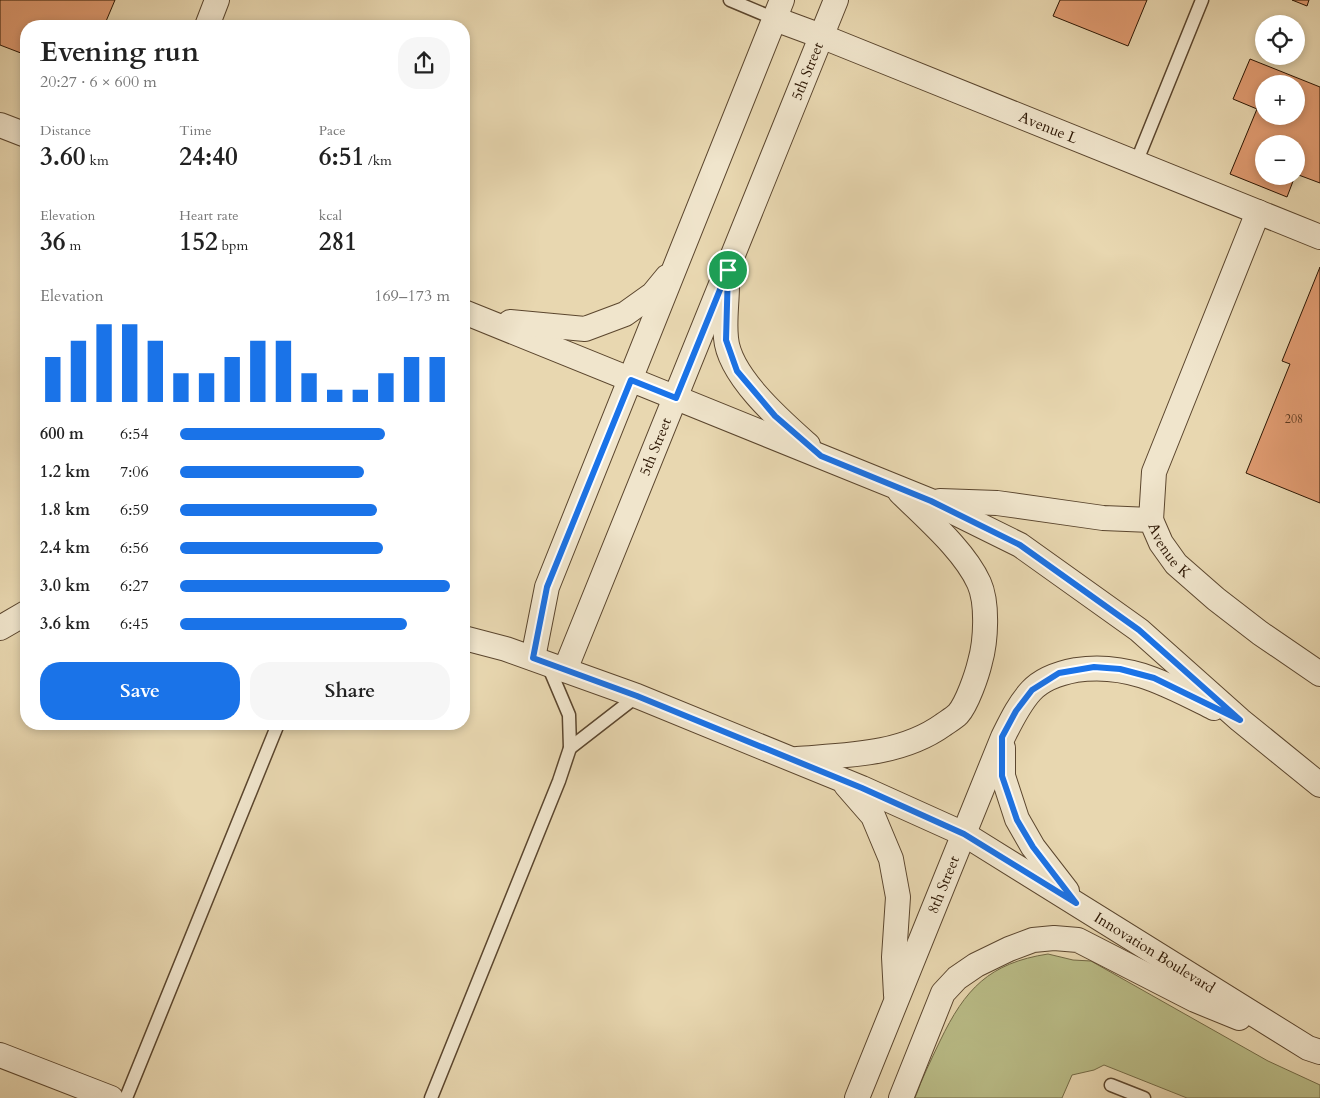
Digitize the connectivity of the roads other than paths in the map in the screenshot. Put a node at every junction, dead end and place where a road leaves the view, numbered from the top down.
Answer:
1 (217, 0) edge
2 (730, 0) edge
3 (836, 0) edge
4 (1202, 0) edge
5 (778, 10) edge
6 (209, 20) edge
7 (821, 36) junction
8 (0, 125) edge
9 (20, 133) edge
10 (1136, 163) junction
11 (1258, 212) junction
12 (1320, 236) edge
13 (677, 264) junction
14 (728, 270) junction
15 (471, 315) edge
16 (631, 380) junction
17 (676, 398) junction
18 (821, 456) junction
19 (895, 486) junction
20 (931, 501) junction
21 (1151, 520) junction
22 (20, 616) edge
23 (0, 628) edge
24 (470, 639) edge
25 (548, 664) junction
26 (1320, 674) edge
27 (637, 696) junction
28 (1240, 720) junction
29 (276, 730) edge
30 (1002, 737) junction
31 (570, 748) junction
32 (790, 759) junction
33 (842, 780) junction
34 (1320, 784) edge
35 (964, 834) junction
36 (1076, 903) junction
37 (897, 1000) junction
38 (1314, 1050) edge
39 (0, 1055) edge
40 (1111, 1085) dead end
41 (100, 1096) edge
42 (126, 1098) edge
43 (431, 1098) edge
44 (857, 1098) edge
45 (900, 1098) edge
46 (1144, 1098) edge

1 - 6 street
2 - 5 lane
3 - 7 street, 5th Street
4 - 10 lane
5 - 7 street, Avenue L
5 - 13 street
7 - 10 street, Avenue L
7 - 14 street, 5th Street
8 - 9 street
10 - 11 street, Avenue L
11 - 12 street, Avenue L
11 - 21 street
13 - 15 street
13 - 16 street
14 - 17 street, 5th Street
14 - 18 street
15 - 16 street
16 - 17 street
16 - 25 street
17 - 18 street
17 - 25 street, 5th Street
18 - 19 street
19 - 20 street
19 - 32 street
20 - 21 street, Avenue K
20 - 28 street
21 - 26 street, Avenue K
22 - 23 street
24 - 25 street, Innovation Boulevard
25 - 27 street, Innovation Boulevard
25 - 31 lane
27 - 31 lane
27 - 32 street, Innovation Boulevard
28 - 30 street, 8th Street
28 - 34 street
29 - 42 lane
30 - 35 street, 8th Street
30 - 36 street
31 - 43 lane
32 - 33 street, Innovation Boulevard
33 - 35 street, Innovation Boulevard
33 - 37 street
35 - 36 street, Innovation Boulevard
35 - 37 street, 8th Street
36 - 38 street, Innovation Boulevard
37 - 44 street, 8th Street
38 - 45 street
39 - 41 street
40 - 46 lane

